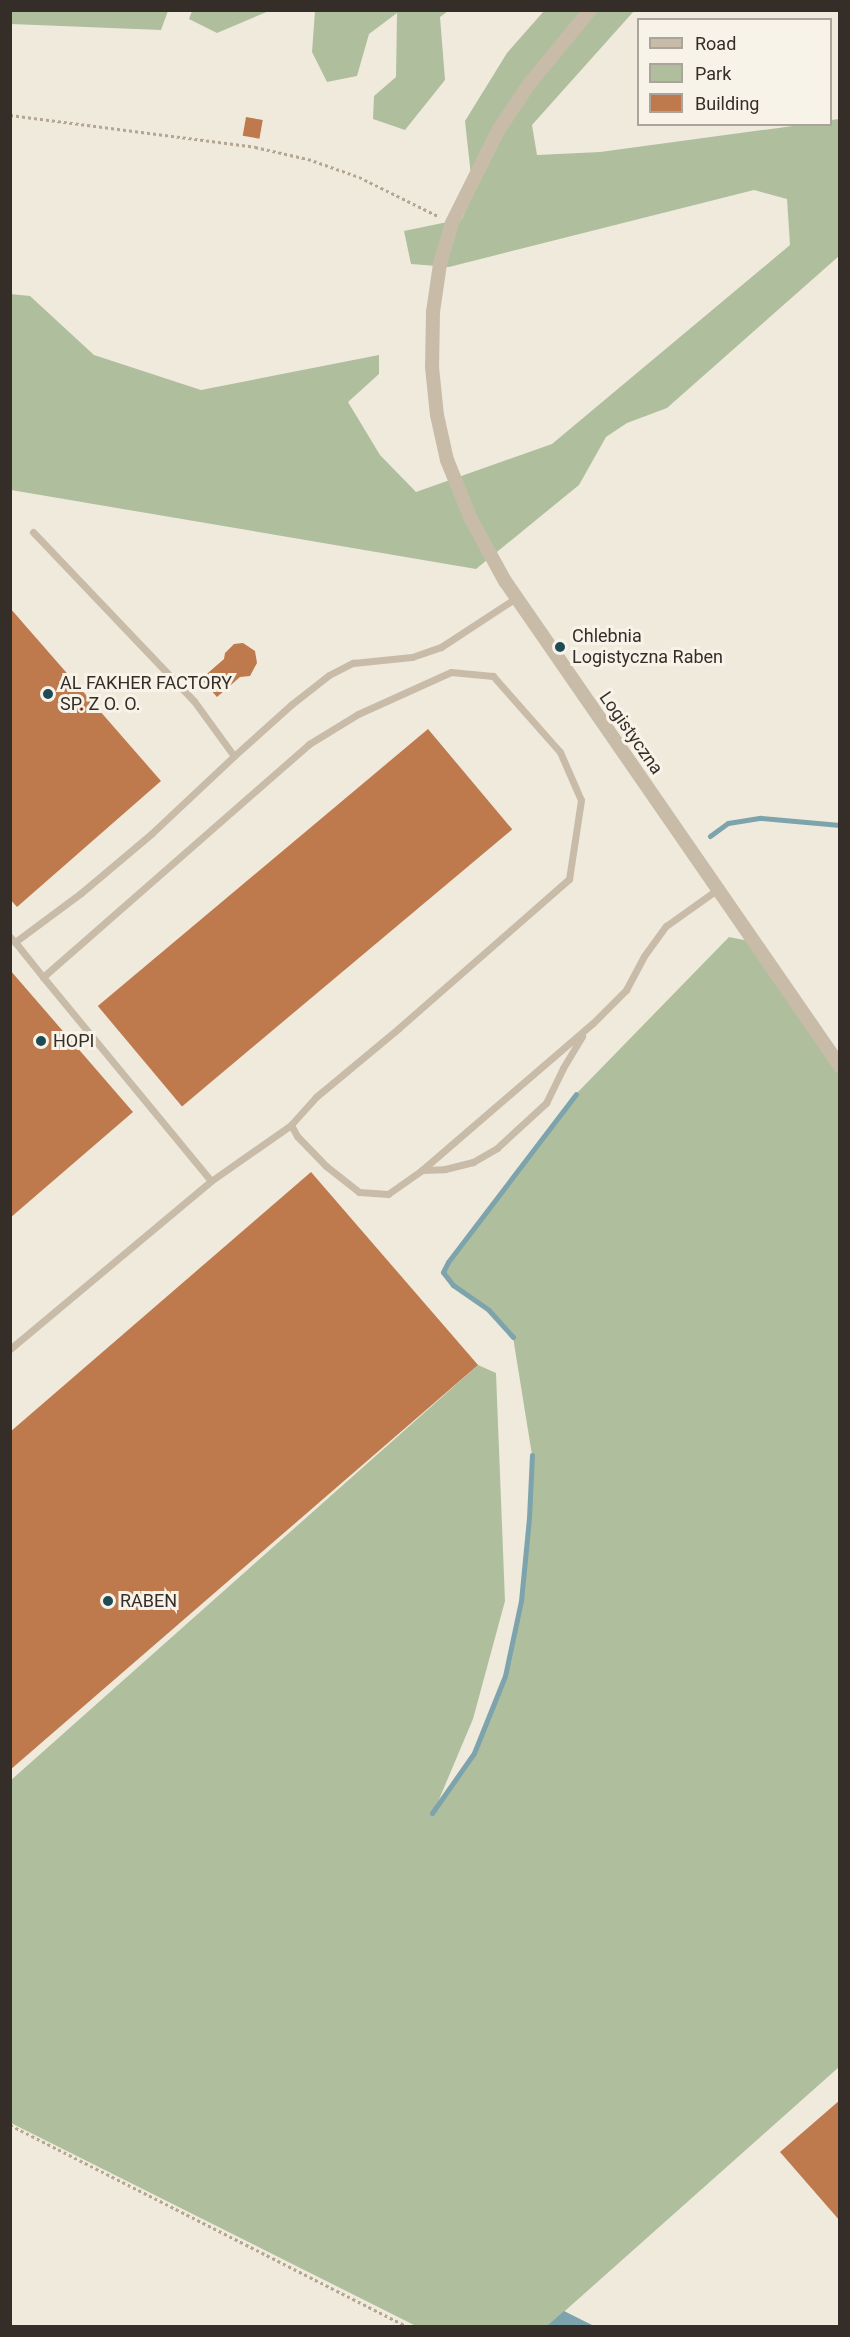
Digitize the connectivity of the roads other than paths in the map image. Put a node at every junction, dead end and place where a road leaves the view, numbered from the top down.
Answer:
1 (590, 10) edge
2 (33, 532) dead end
3 (516, 598) junction
4 (234, 756) junction
5 (718, 890) junction
6 (13, 939) edge
7 (43, 977) junction
8 (593, 1023) junction
9 (840, 1066) edge
10 (291, 1125) junction
11 (422, 1170) junction
12 (211, 1181) junction
13 (10, 1349) edge

1 - 3 street, Logistyczna
2 - 4 lane
3 - 4 lane
3 - 5 street, Logistyczna
4 - 6 lane
5 - 8 lane
5 - 9 street, Logistyczna
6 - 7 lane
7 - 10 lane
7 - 12 lane
8 - 11 lane
8 - 11 lane
10 - 11 lane
10 - 12 lane
12 - 13 lane

